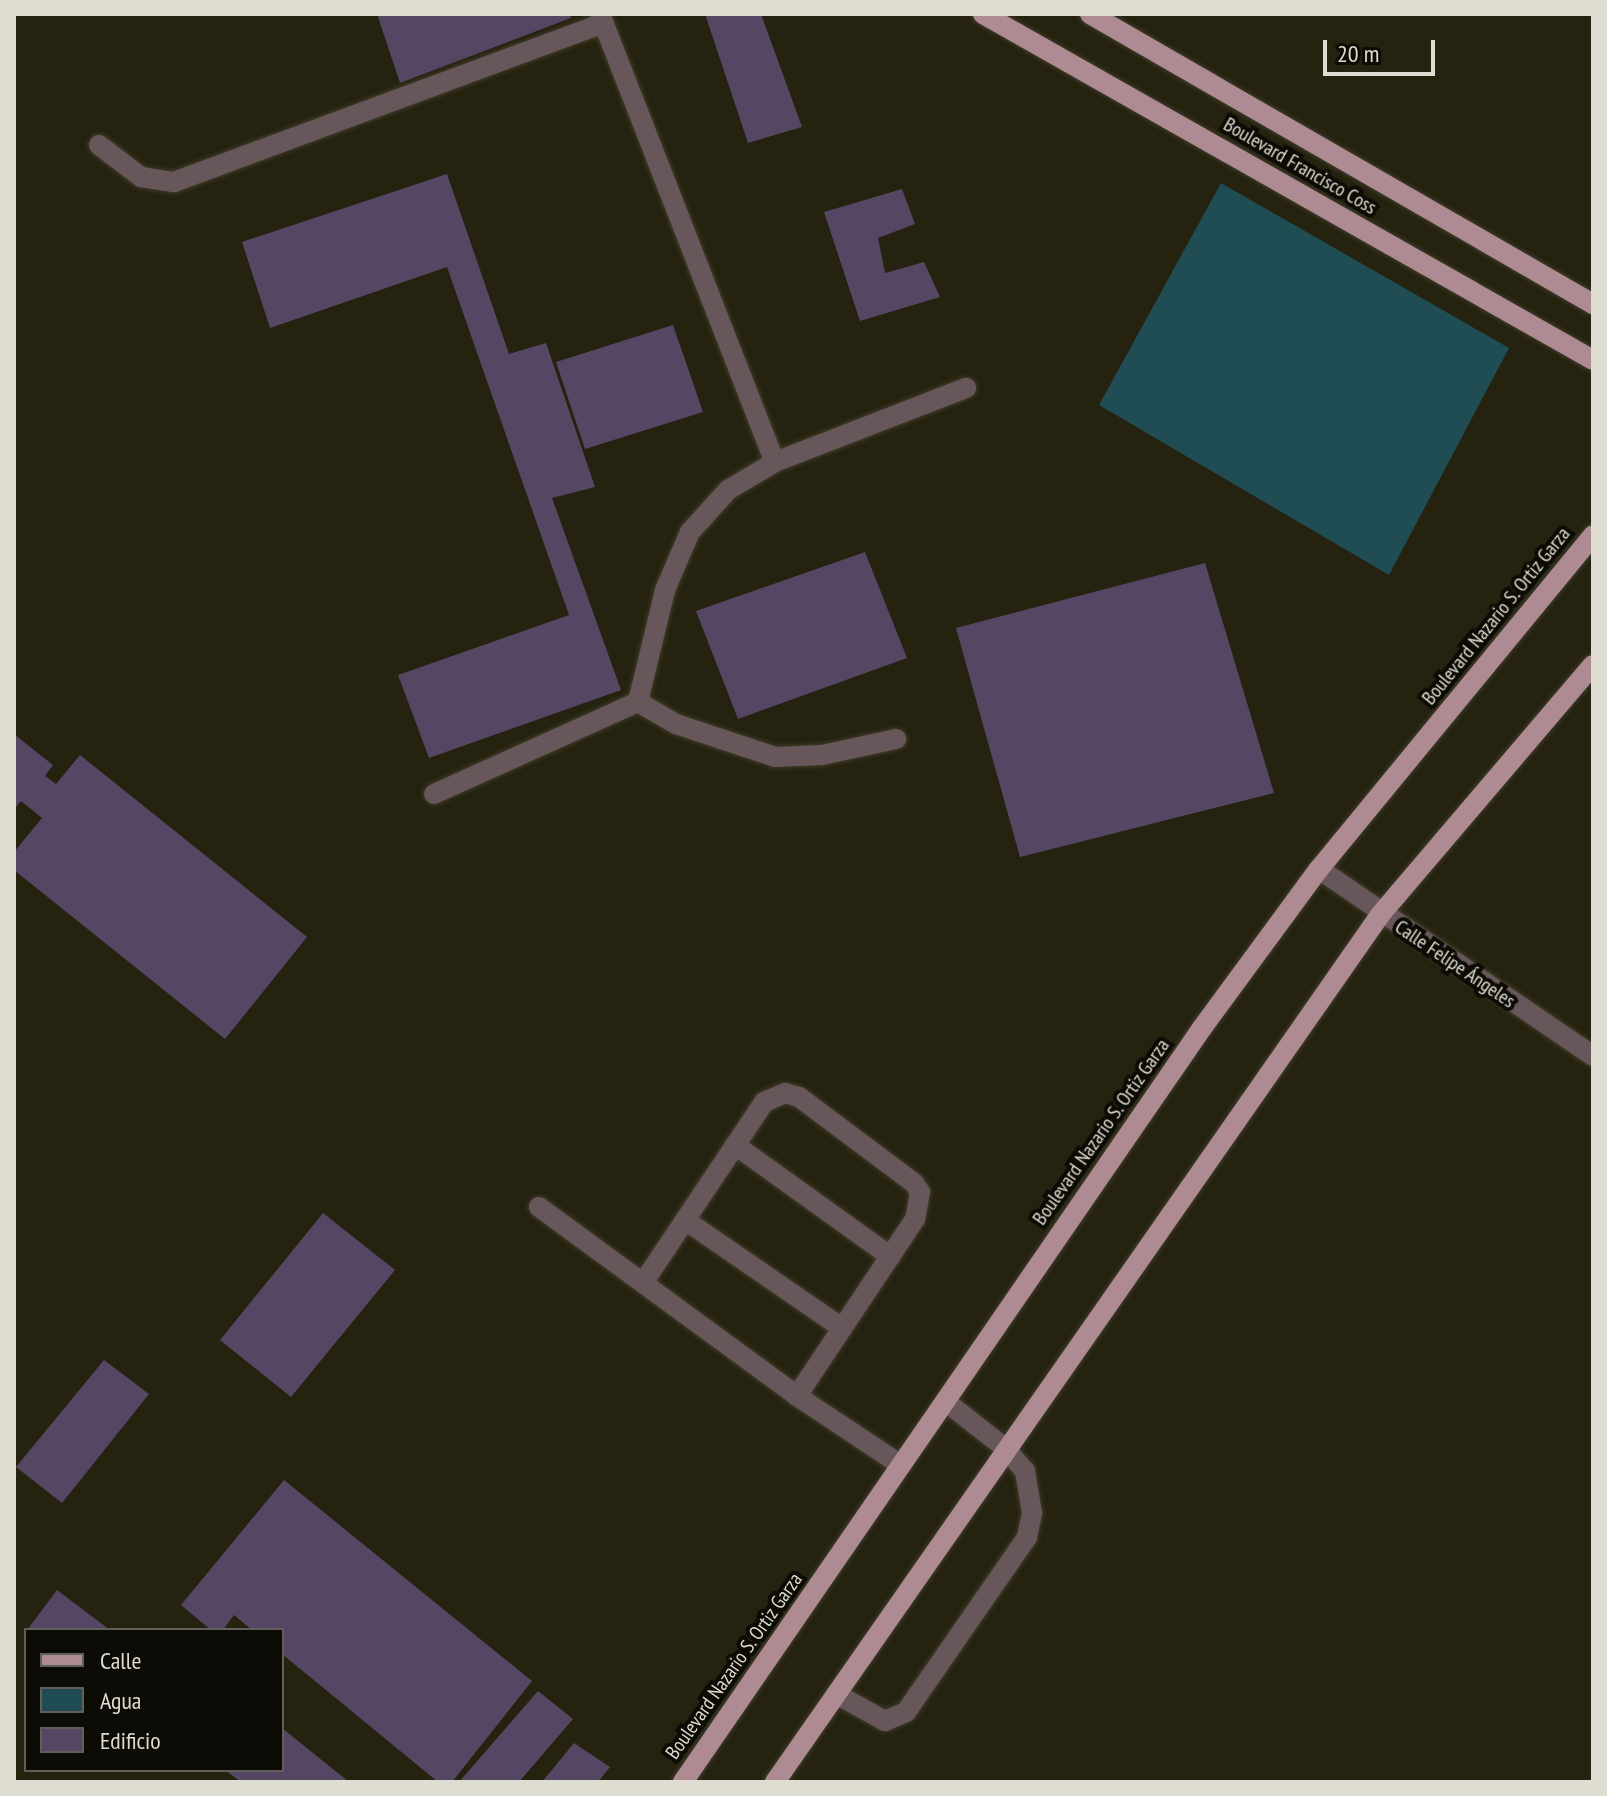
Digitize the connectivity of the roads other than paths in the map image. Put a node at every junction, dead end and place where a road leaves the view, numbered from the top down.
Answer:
1 (983, 14) edge
2 (1090, 14) edge
3 (602, 18) edge
4 (99, 145) dead end
5 (1593, 304) edge
6 (1593, 360) edge
7 (966, 388) dead end
8 (775, 462) junction
9 (1593, 535) edge
10 (1593, 665) edge
11 (638, 702) junction
12 (896, 739) dead end
13 (434, 794) dead end
14 (1319, 869) junction
15 (1380, 915) junction
16 (1593, 1056) edge
17 (735, 1145) junction
18 (539, 1207) dead end
19 (685, 1220) junction
20 (890, 1256) junction
21 (643, 1283) junction
22 (842, 1328) junction
23 (797, 1396) junction
24 (945, 1401) junction
25 (1005, 1448) junction
26 (901, 1465) junction
27 (836, 1694) junction
28 (683, 1782) edge
29 (775, 1782) edge

1 - 6 main road, Boulevard Francisco Coss
2 - 5 main road, Boulevard Francisco Coss
3 - 4 street
3 - 8 street
7 - 8 street
8 - 11 street
9 - 14 main road, Boulevard Nazario S. Ortiz Garza
10 - 15 main road
11 - 12 street
11 - 13 street
14 - 15 street, Calle Felipe Ángeles
14 - 24 main road, Boulevard Nazario S. Ortiz Garza
15 - 16 street, Calle Felipe Ángeles
15 - 25 main road
17 - 19 street
17 - 20 street
17 - 20 street
18 - 21 street
19 - 21 street
19 - 22 street
20 - 22 street
21 - 23 street
22 - 23 street
23 - 26 street
24 - 25 street
24 - 26 main road, Boulevard Nazario S. Ortiz Garza
25 - 27 main road
25 - 27 street
26 - 28 main road, Boulevard Nazario S. Ortiz Garza
27 - 29 main road

